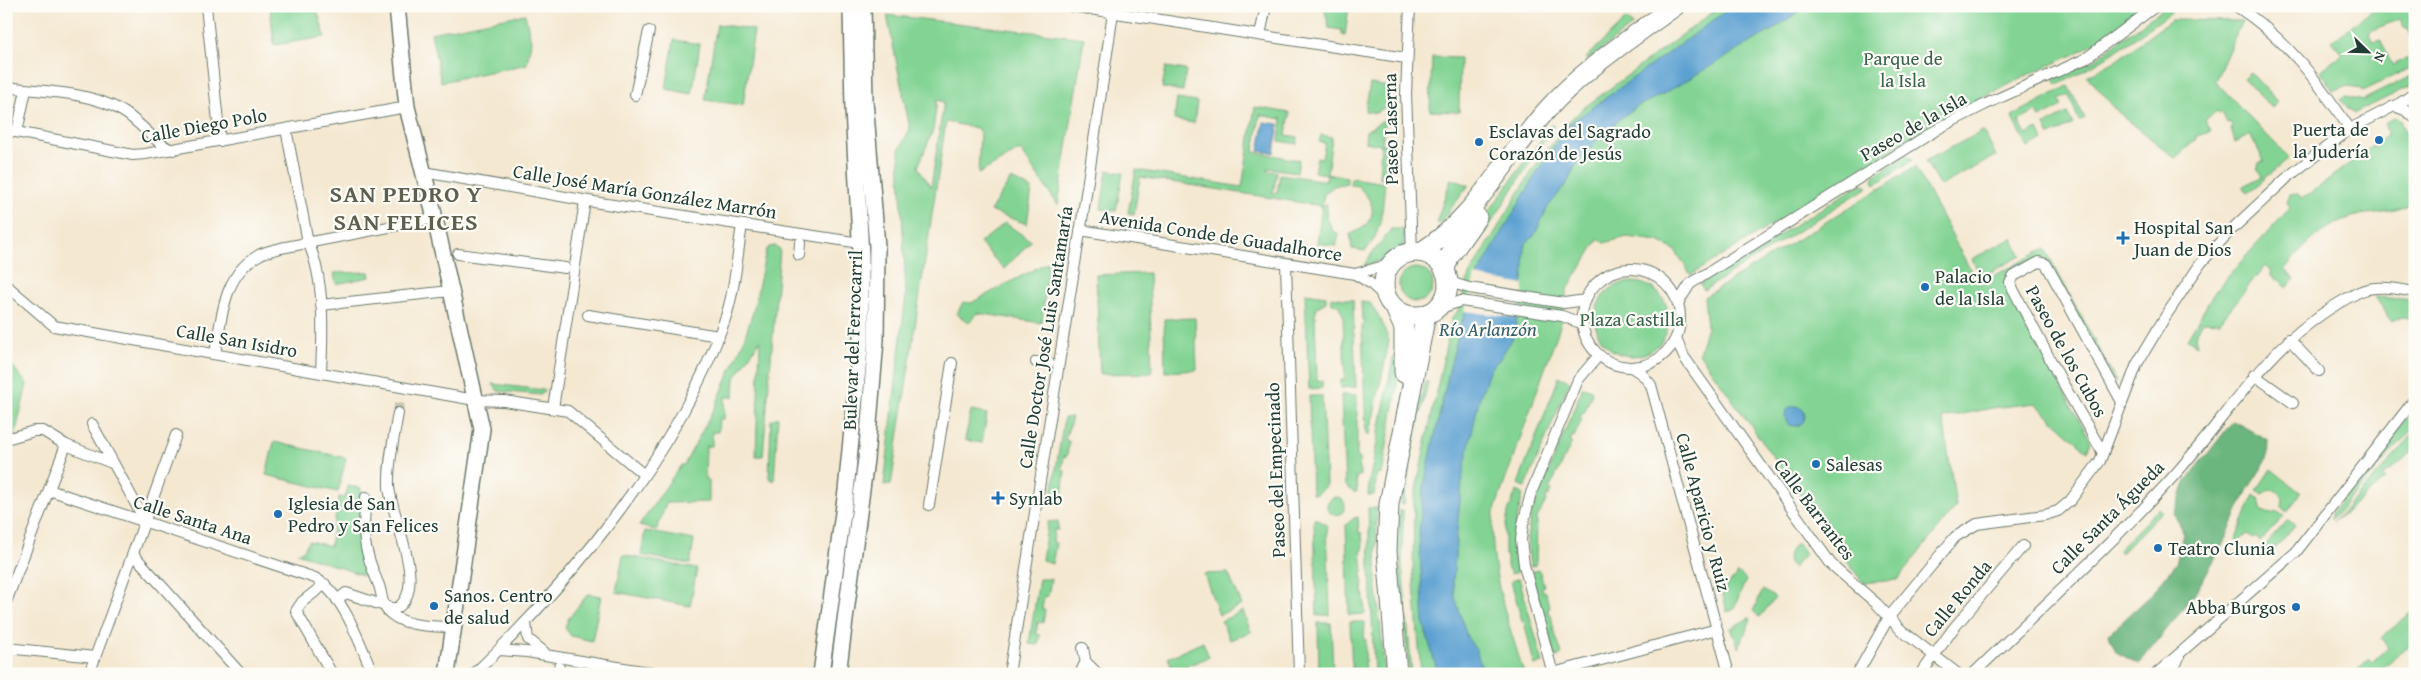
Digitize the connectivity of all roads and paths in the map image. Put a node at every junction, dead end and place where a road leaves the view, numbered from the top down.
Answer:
1 (206, 6) edge
2 (397, 6) edge
3 (852, 6) edge
4 (863, 6) edge
5 (1071, 6) edge
6 (1266, 6) edge
7 (1410, 6) edge
8 (1675, 6) edge
9 (2156, 6) edge
10 (2236, 6) edge
11 (1113, 9) edge
12 (649, 31) dead end
13 (1260, 35) junction
14 (1406, 58) junction
15 (6, 87) edge
16 (26, 90) junction
17 (2415, 93) edge
18 (635, 95) dead end
19 (2396, 106) junction
20 (407, 107) junction
21 (2415, 118) edge
22 (286, 129) junction
23 (2350, 129) junction
24 (12, 131) edge
25 (220, 141) junction
26 (172, 150) junction
27 (1511, 154) junction
28 (424, 172) junction
29 (586, 201) junction
30 (435, 218) junction
31 (742, 225) junction
32 (1080, 230) junction
33 (308, 242) junction
34 (800, 243) dead end
35 (860, 243) junction
36 (1416, 252) junction
37 (458, 254) dead end
38 (799, 255) dead end
39 (1286, 264) junction
40 (1391, 264) junction
41 (565, 268) dead end
42 (1446, 273) junction
43 (1356, 274) junction
44 (1690, 284) junction
45 (6, 285) edge
46 (1668, 285) junction
47 (450, 291) junction
48 (2415, 292) edge
49 (1586, 300) junction
50 (1678, 303) junction
51 (1392, 304) junction
52 (321, 305) junction
53 (1430, 312) junction
54 (588, 315) dead end
55 (1583, 324) junction
56 (719, 336) junction
57 (1676, 338) junction
58 (2289, 339) junction
59 (214, 353) junction
60 (1599, 355) junction
61 (1036, 362) dead end
62 (952, 363) dead end
63 (1049, 363) dead end
64 (1631, 367) junction
65 (2319, 371) dead end
66 (321, 372) junction
67 (2254, 375) junction
68 (402, 386) junction
69 (400, 398) tunnel mouth
70 (2415, 398) edge
71 (475, 400) junction
72 (2122, 402) junction
73 (2293, 403) dead end
74 (553, 408) junction
75 (398, 413) tunnel mouth
76 (1405, 414) junction
77 (92, 424) dead end
78 (176, 435) dead end
79 (6, 439) edge
80 (66, 445) junction
81 (2104, 453) junction
82 (112, 463) junction
83 (643, 474) junction
84 (49, 490) junction
85 (366, 497) dead end
86 (929, 505) dead end
87 (144, 521) junction
88 (2022, 546) dead end
89 (134, 555) junction
90 (325, 584) junction
91 (336, 600) junction
92 (6, 602) edge
93 (383, 605) junction
94 (1889, 617) junction
95 (526, 623) junction
96 (446, 627) dead end
97 (1717, 629) junction
98 (6, 648) edge
99 (1083, 648) dead end
100 (499, 650) junction
101 (2180, 654) junction
102 (1933, 655) junction
103 (552, 656) junction
104 (95, 657) junction
105 (1086, 664) junction
106 (446, 673) edge
107 (1553, 673) edge
108 (89, 674) edge
109 (241, 674) edge
110 (332, 674) edge
111 (373, 674) edge
112 (474, 674) edge
113 (660, 674) edge
114 (821, 674) edge
115 (838, 674) edge
116 (1009, 674) edge
117 (1080, 674) edge
118 (1098, 674) edge
119 (1299, 674) edge
120 (1397, 674) edge
121 (1729, 674) edge
122 (1857, 674) edge
123 (1921, 674) edge
124 (1958, 674) edge
125 (1973, 674) edge
126 (2156, 674) edge
127 (2172, 674) edge

1 - 25 street
2 - 20 main road
3 - 35 main road, Bulevar del Ferrocarril
4 - 115 main road, Bulevar del Ferrocarril
5 - 11 street
6 - 13 street
7 - 14 street, Paseo Laserna
8 - 27 highway
9 - 44 street, Paseo de la Isla
10 - 23 street
11 - 13 street
11 - 32 street, Calle Doctor José Luis Santamaría
12 - 18 street
13 - 14 street
14 - 36 street, Paseo Laserna
15 - 16 street
16 - 24 street
16 - 26 street
17 - 19 street, Paseo de los Cubos
19 - 21 street
19 - 23 street, Paseo de los Cubos
20 - 22 street, Calle Diego Polo
20 - 28 main road
22 - 25 street, Calle Diego Polo
22 - 33 street
23 - 72 street, Paseo de los Cubos
24 - 26 street, Calle Diego Polo
25 - 26 street, Calle Diego Polo
27 - 36 highway
27 - 42 highway
28 - 29 street, Calle José María González Marrón
28 - 30 main road
29 - 31 street, Calle José María González Marrón
29 - 74 street
30 - 33 street
30 - 47 main road
31 - 35 street, Calle José María González Marrón
31 - 56 street
32 - 39 street, Avenida Conde de Guadalhorce
32 - 116 street, Calle Doctor José Luis Santamaría
33 - 52 street
33 - 59 street
34 - 38 street
35 - 114 main road, Bulevar del Ferrocarril
36 - 40 highway
36 - 42 highway
37 - 41 street
39 - 43 street, Avenida Conde de Guadalhorce
39 - 119 street, Paseo del Empecinado
40 - 43 street
40 - 51 highway
42 - 49 street
42 - 53 highway
43 - 51 street
44 - 46 street, Paseo de la Isla
44 - 50 street, Paseo de la Isla
45 - 59 street, Calle San Isidro
46 - 49 street
46 - 50 street
47 - 52 street
47 - 71 main road
48 - 58 street, Calle Santa Águeda
49 - 55 street
50 - 57 street
51 - 53 highway
51 - 76 highway
52 - 66 street
53 - 55 street
53 - 76 highway
54 - 56 street
55 - 60 street
56 - 83 street
57 - 64 street
57 - 94 street, Calle Barrantes
58 - 65 street
58 - 67 street, Calle Santa Águeda
59 - 66 street, Calle San Isidro
60 - 64 street
60 - 107 street
61 - 63 street, Calle Doctor José Luis Santamaría
62 - 86 street
64 - 97 street, Calle Aparicio y Ruiz
66 - 68 street, Calle San Isidro
67 - 73 street
67 - 125 street, Calle Santa Águeda
68 - 69 street
68 - 71 street, Calle San Isidro
70 - 101 street
71 - 74 street, Calle San Isidro
71 - 106 main road
72 - 81 street, Paseo de los Cubos
72 - 81 street, Paseo de los Cubos
74 - 83 street, Calle San Isidro
75 - 93 street
76 - 120 highway
77 - 82 street
78 - 87 street
79 - 80 street
80 - 82 street
80 - 84 street
81 - 94 street, Paseo de los Cubos
82 - 87 street
83 - 95 street
84 - 87 street, Calle Santa Ana
84 - 92 street
85 - 93 street
87 - 89 street
87 - 90 street, Calle Santa Ana
88 - 102 street, Calle Ronda
89 - 104 street
89 - 109 street
90 - 91 street
90 - 110 street
91 - 93 street
91 - 111 street
93 - 96 street
94 - 102 street, Calle Barrantes
94 - 122 street
95 - 100 street
95 - 103 street
97 - 107 street
97 - 121 street, Calle Aparicio y Ruiz
98 - 104 street
99 - 105 street
100 - 103 street
100 - 112 street
101 - 126 street
101 - 127 street
102 - 123 street, Calle Ronda
102 - 124 street, Calle Barrantes
103 - 113 street
104 - 108 street
105 - 117 street
105 - 118 street

